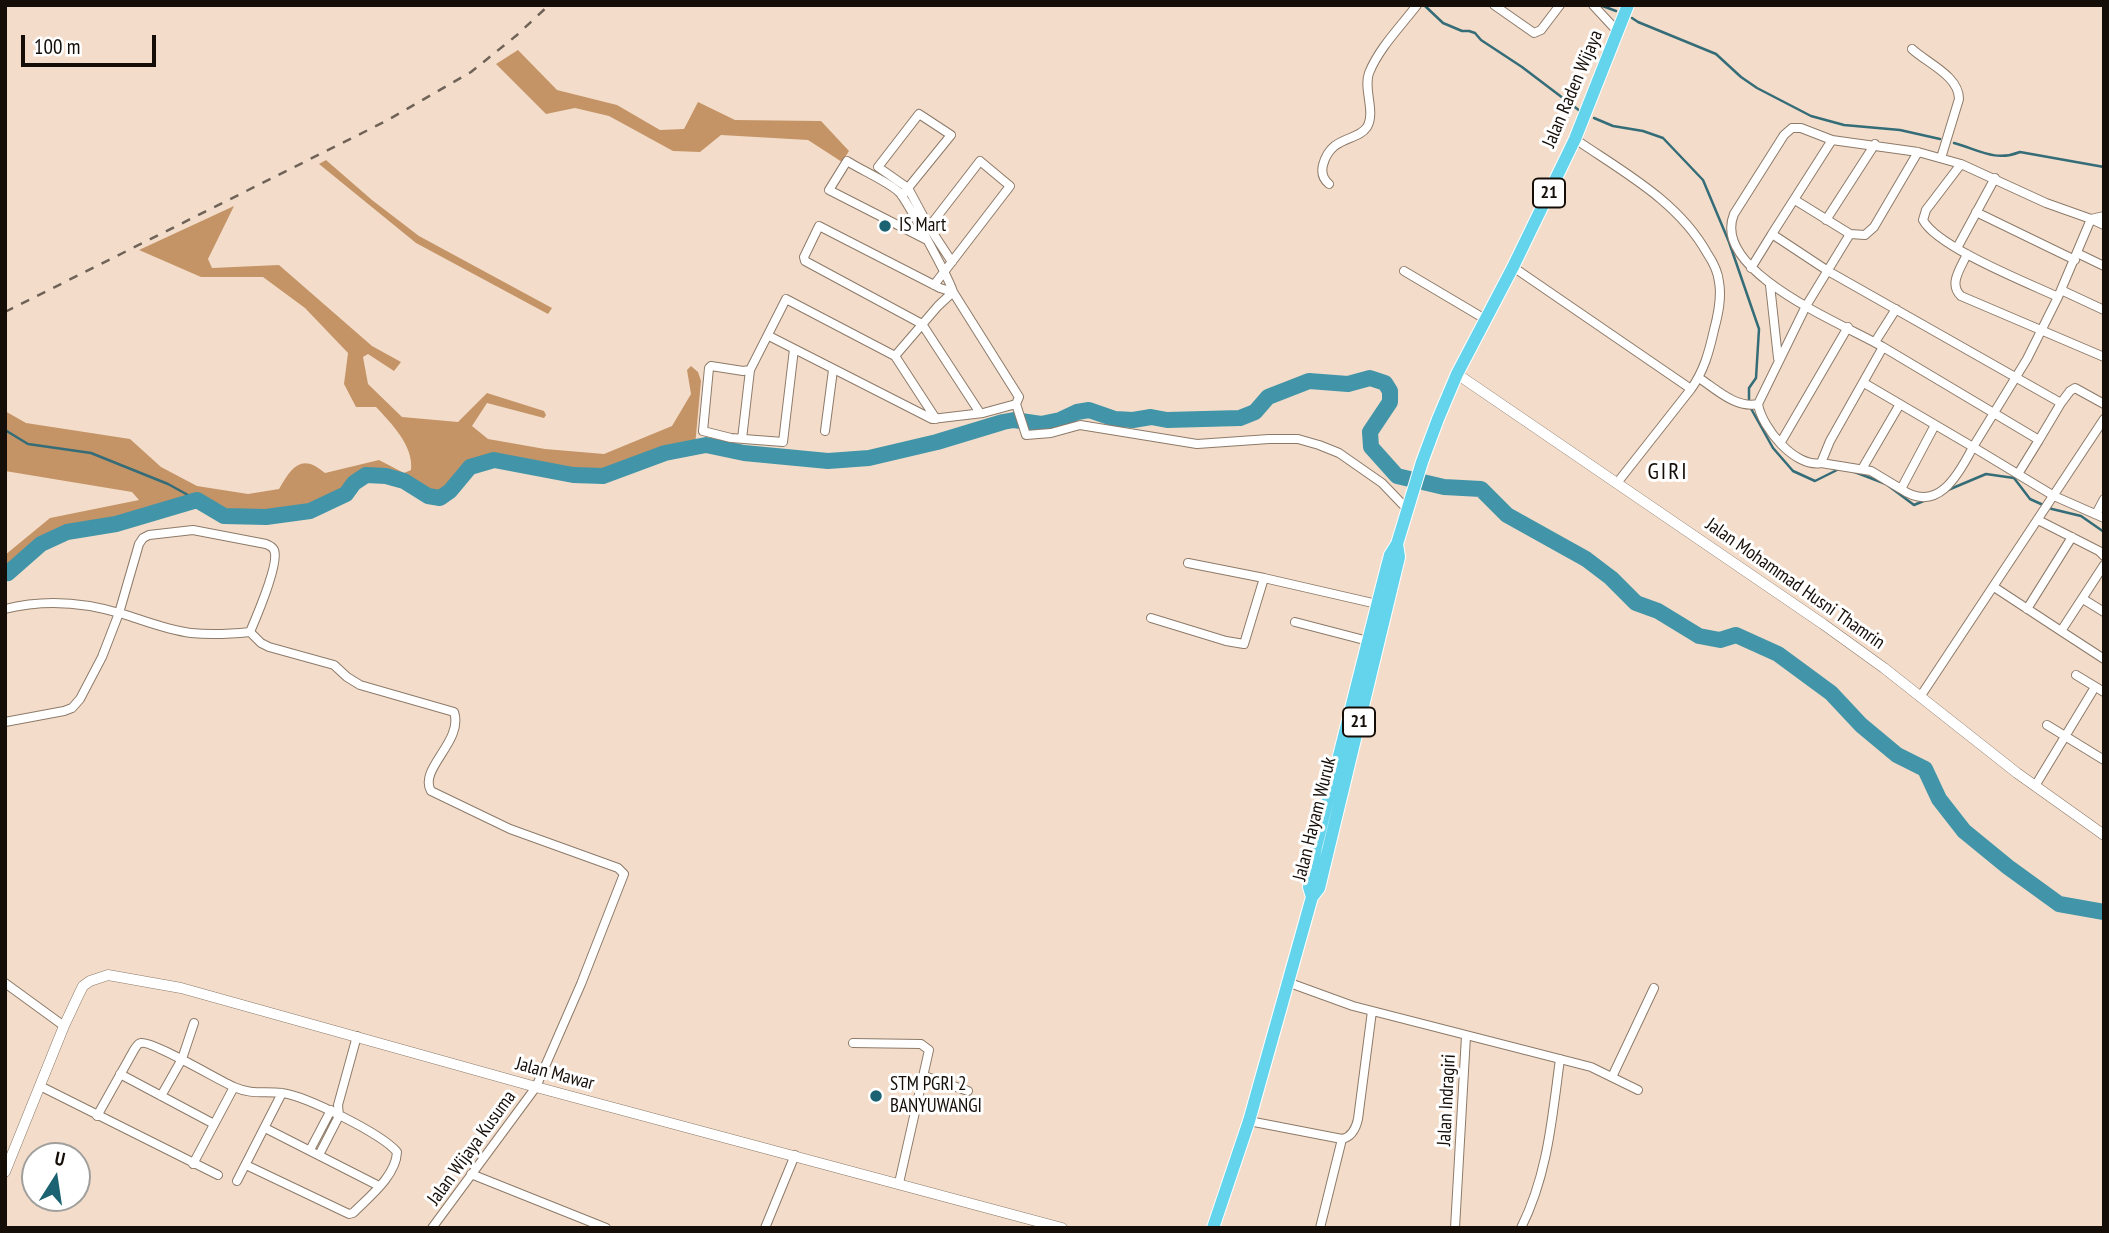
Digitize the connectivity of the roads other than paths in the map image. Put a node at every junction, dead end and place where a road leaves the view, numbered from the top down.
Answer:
1 (1417, 5) edge
2 (1494, 5) edge
3 (1560, 5) edge
4 (1594, 5) edge
5 (1628, 5) edge
6 (1618, 32) junction
7 (1912, 49) dead end
8 (1575, 139) junction
9 (1832, 140) junction
10 (1875, 144) junction
11 (1918, 152) junction
12 (1941, 158) junction
13 (1961, 164) junction
14 (1994, 178) junction
15 (1329, 184) dead end
16 (908, 188) junction
17 (902, 196) junction
18 (1795, 200) junction
19 (1976, 212) junction
20 (2104, 216) edge
21 (2091, 219) junction
22 (1826, 220) junction
23 (2104, 225) edge
24 (929, 227) junction
25 (1772, 234) junction
26 (1850, 234) junction
27 (927, 240) junction
28 (1957, 248) junction
29 (1967, 254) junction
30 (2076, 257) junction
31 (952, 262) junction
32 (2104, 266) edge
33 (1513, 267) junction
34 (1751, 268) junction
35 (1404, 271) dead end
36 (1828, 271) junction
37 (944, 272) junction
38 (934, 285) junction
39 (1770, 285) junction
40 (953, 292) junction
41 (2060, 294) junction
42 (1806, 306) junction
43 (1896, 309) junction
44 (2104, 310) edge
45 (1485, 319) junction
46 (922, 324) junction
47 (1848, 327) junction
48 (2043, 330) junction
49 (769, 336) junction
50 (1875, 342) junction
51 (1883, 348) junction
52 (794, 349) junction
53 (895, 356) junction
54 (2104, 357) edge
55 (1778, 360) junction
56 (750, 370) junction
57 (832, 370) junction
58 (1457, 374) junction
59 (2017, 376) junction
60 (1699, 378) junction
61 (1864, 383) junction
62 (1691, 389) junction
63 (2061, 403) junction
64 (1016, 404) junction
65 (1900, 404) junction
66 (2104, 404) edge
67 (1750, 405) junction
68 (1995, 412) junction
69 (980, 413) junction
70 (936, 419) junction
71 (2104, 419) edge
72 (1935, 425) junction
73 (825, 430) dead end
74 (742, 439) junction
75 (2039, 440) junction
76 (1781, 442) junction
77 (1973, 447) junction
78 (1821, 463) junction
79 (1862, 469) junction
80 (2018, 474) junction
81 (1618, 483) junction
82 (1900, 489) junction
83 (2053, 498) junction
84 (2104, 499) edge
85 (1409, 503) junction
86 (2100, 516) edge
87 (2040, 518) junction
88 (2072, 537) junction
89 (1397, 544) junction
90 (2104, 556) edge
91 (1188, 563) dead end
92 (2104, 565) edge
93 (1264, 578) junction
94 (1994, 587) junction
95 (2083, 599) junction
96 (1377, 604) junction
97 (5, 609) edge
98 (2026, 610) junction
99 (2104, 612) edge
100 (119, 613) junction
101 (1151, 618) dead end
102 (1295, 622) dead end
103 (2061, 631) junction
104 (250, 632) junction
105 (1368, 641) junction
106 (2104, 659) edge
107 (2076, 675) dead end
108 (2100, 690) edge
109 (1920, 697) junction
110 (5, 722) edge
111 (2047, 725) dead end
112 (2065, 737) junction
113 (2104, 760) edge
114 (2035, 786) junction
115 (2104, 835) edge
116 (1312, 897) junction
117 (1287, 982) junction
118 (5, 983) edge
119 (1654, 988) dead end
120 (1372, 1012) junction
121 (194, 1023) dead end
122 (64, 1026) junction
123 (357, 1036) junction
124 (1466, 1036) junction
125 (853, 1042) dead end
126 (182, 1059) junction
127 (1560, 1059) junction
128 (120, 1074) junction
129 (924, 1076) junction
130 (1612, 1076) junction
131 (40, 1086) junction
132 (234, 1087) junction
133 (536, 1087) junction
134 (1638, 1090) dead end
135 (968, 1091) dead end
136 (282, 1093) junction
137 (161, 1096) junction
138 (338, 1105) junction
139 (329, 1112) junction
140 (97, 1116) junction
141 (339, 1116) junction
142 (1249, 1121) junction
143 (214, 1124) junction
144 (265, 1128) junction
145 (1345, 1138) junction
146 (310, 1150) junction
147 (319, 1155) junction
148 (795, 1155) junction
149 (193, 1164) junction
150 (246, 1165) junction
151 (5, 1171) edge
152 (471, 1174) junction
153 (218, 1175) dead end
154 (237, 1181) dead end
155 (899, 1183) junction
156 (379, 1186) junction
157 (1059, 1227) edge
158 (1213, 1227) edge
159 (432, 1228) edge
160 (606, 1228) edge
161 (765, 1228) edge
162 (1320, 1228) edge
163 (1455, 1228) edge
164 (1521, 1228) edge

1 - 15 street
2 - 3 street
4 - 6 street
5 - 6 highway, Jalan Raden Wijaya / 21
6 - 8 highway, Jalan Raden Wijaya / 21
7 - 12 street
8 - 33 highway, Jalan Raden Wijaya / 21
8 - 60 street
9 - 10 street
9 - 18 street
9 - 34 street
10 - 11 street
10 - 22 street
11 - 12 street
11 - 26 street
12 - 13 street
13 - 14 street
13 - 28 street
14 - 19 street
14 - 21 street
16 - 16 street
16 - 17 street
16 - 24 street
17 - 27 street
17 - 27 street
18 - 22 street
18 - 25 street
19 - 28 street
19 - 30 street
20 - 21 street
21 - 23 street
21 - 30 street
22 - 26 street
24 - 31 street
24 - 31 street
25 - 34 street
25 - 36 street
26 - 36 street
27 - 37 street
28 - 29 street
29 - 41 street
29 - 48 street
30 - 32 street
30 - 41 street
31 - 37 street
33 - 45 highway, Jalan Raden Wijaya / 21
33 - 62 street
34 - 39 street
35 - 45 street
36 - 42 street
36 - 43 street
37 - 38 street
37 - 40 street
38 - 40 street
38 - 46 street
39 - 42 street
39 - 55 street
40 - 46 street
40 - 64 street
41 - 44 street
41 - 48 street
42 - 47 street
42 - 55 street
43 - 50 street
43 - 59 street
45 - 58 highway, Jalan Raden Wijaya / 21
46 - 53 street
46 - 69 street
47 - 50 street
47 - 76 street
48 - 54 street
48 - 59 street
49 - 52 street
49 - 53 street
49 - 56 street
50 - 51 street
51 - 61 street
51 - 68 street
52 - 57 street
52 - 74 street
53 - 70 street
55 - 67 street
56 - 74 street
56 - 74 street
57 - 70 street
57 - 73 street
58 - 81 street, Jalan Mohammad Husni Thamrin
58 - 85 highway, Jalan Hayam Wuruk / 21
59 - 63 street
59 - 68 street
60 - 62 street
60 - 67 street
61 - 65 street
61 - 78 street
62 - 81 street
63 - 66 street
63 - 75 street
64 - 69 street
64 - 85 street
65 - 72 street
65 - 79 street
67 - 76 street
68 - 75 street
68 - 77 street
69 - 70 street
71 - 83 street
72 - 77 street
72 - 82 street
75 - 80 street
76 - 78 street
77 - 80 street
77 - 82 street
78 - 79 street
79 - 82 street
80 - 83 street
81 - 109 street, Jalan Mohammad Husni Thamrin
83 - 86 street
83 - 87 street
84 - 86 street
85 - 89 highway, Jalan Hayam Wuruk / 21
87 - 88 street
87 - 94 street
88 - 90 street
88 - 98 street
89 - 96 highway, Jalan Hayam Wuruk / 21
89 - 116 highway, Jalan Hayam Wuruk / 21
91 - 93 street
92 - 95 street
93 - 96 street
93 - 101 street
94 - 98 street
94 - 109 street
95 - 99 street
95 - 103 street
96 - 105 highway, Jalan Hayam Wuruk / 21
97 - 100 street
98 - 103 street
100 - 104 street
100 - 104 street
100 - 110 street
102 - 105 street
103 - 106 street
104 - 133 street, Jalan Wijaya Kusuma
105 - 116 highway, Jalan Hayam Wuruk / 21
107 - 108 street
108 - 112 street
109 - 114 street, Jalan Mohammad Husni Thamrin
111 - 112 street
112 - 113 street
112 - 114 street
114 - 115 street, Jalan Mohammad Husni Thamrin
116 - 117 highway, Jalan Hayam Wuruk / 21
117 - 120 street, Jalan Indragiri
117 - 142 highway, Jalan Hayam Wuruk / 21
118 - 122 street
119 - 130 street
120 - 124 street, Jalan Indragiri
120 - 145 street
121 - 126 street
122 - 123 street, Jalan Mawar
122 - 131 street, Jalan Mawar
123 - 133 street, Jalan Mawar
123 - 138 street
124 - 127 street
124 - 163 street, Jalan Indragiri
125 - 129 street
126 - 128 street
126 - 132 street
126 - 137 street
127 - 130 street
127 - 164 street
128 - 137 street
128 - 140 street
129 - 135 street
129 - 155 street
130 - 134 street
131 - 140 street
131 - 151 street, Jalan Mawar
132 - 136 street
132 - 143 street
133 - 148 street, Jalan Mawar
133 - 152 street, Jalan Wijaya Kusuma
136 - 139 street
136 - 144 street
137 - 143 street
138 - 139 street
138 - 141 street
139 - 141 street
139 - 146 street
140 - 149 street
141 - 147 street
141 - 156 street
142 - 145 street
142 - 158 highway, Jalan Hayam Wuruk / 21
143 - 149 street
144 - 146 street
144 - 150 street
145 - 162 street
146 - 147 street
147 - 156 street
148 - 155 street, Jalan Mawar
148 - 161 street
149 - 153 street
150 - 154 street
150 - 156 street
152 - 159 street, Jalan Wijaya Kusuma
152 - 160 street
155 - 157 street, Jalan Mawar

